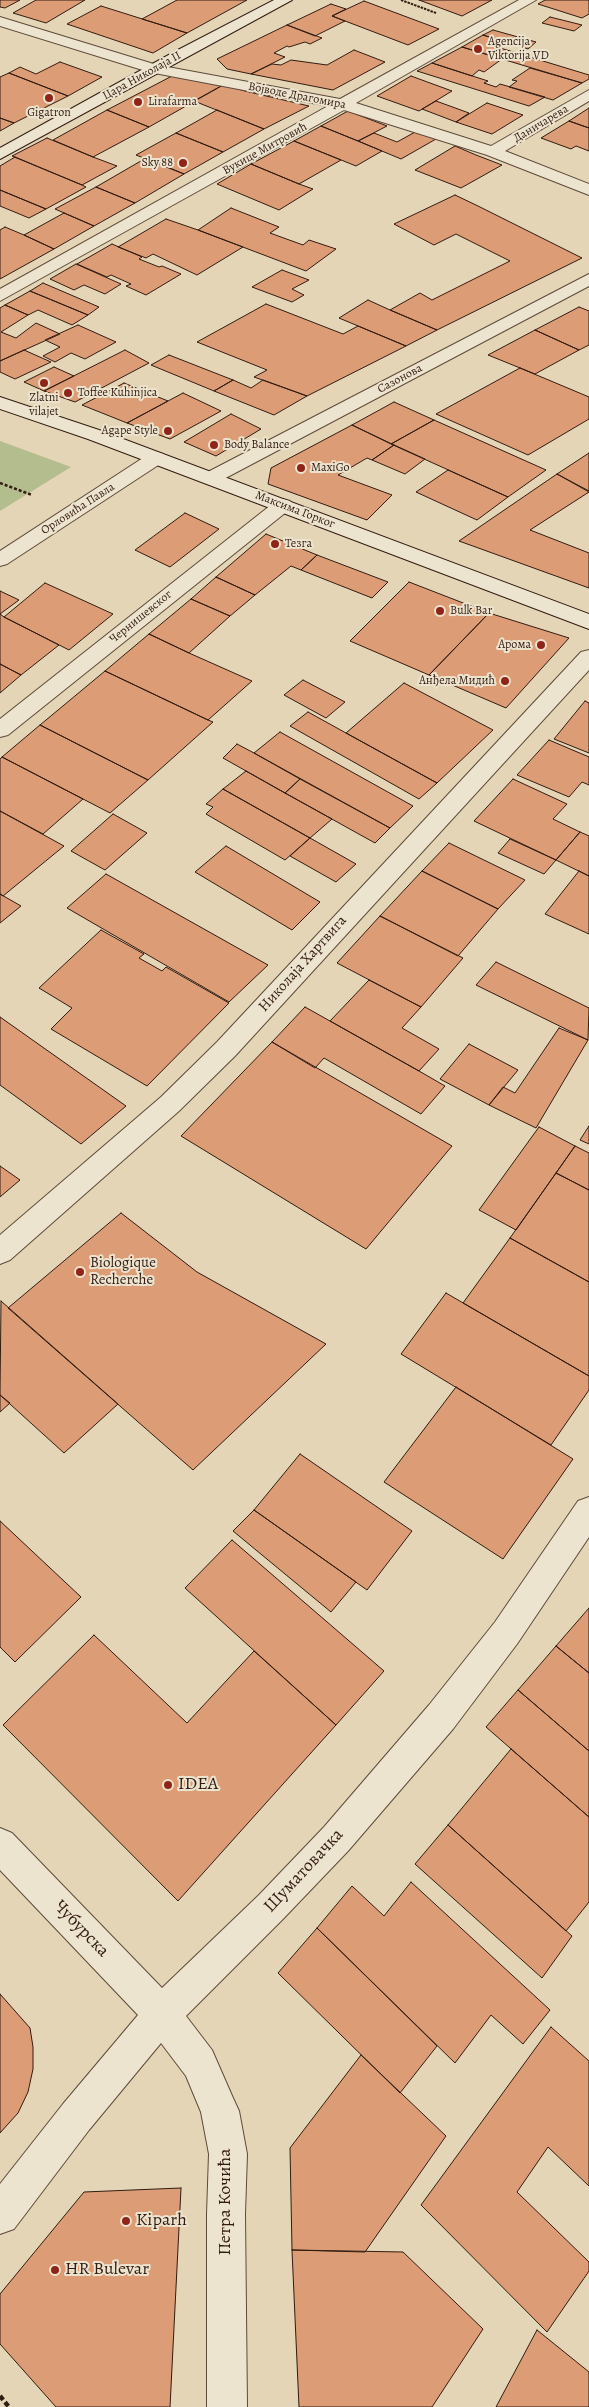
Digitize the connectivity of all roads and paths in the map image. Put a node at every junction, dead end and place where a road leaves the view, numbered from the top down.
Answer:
1 (285, 0) edge
2 (528, 0) edge
3 (0, 22) edge
4 (154, 69) junction
5 (589, 95) edge
6 (345, 105) junction
7 (493, 152) junction
8 (0, 154) edge
9 (589, 190) edge
10 (589, 279) edge
11 (0, 296) edge
12 (0, 403) edge
13 (156, 458) junction
14 (211, 478) junction
15 (0, 483) edge
16 (34, 496) dead end
17 (283, 505) junction
18 (0, 560) edge
19 (589, 622) edge
20 (589, 656) edge
21 (0, 730) edge
22 (0, 1252) edge
23 (589, 1511) edge
24 (0, 1845) edge
25 (162, 2014) junction
26 (0, 2215) edge
27 (0, 2396) edge
28 (9, 2407) edge
29 (227, 2407) edge

1 - 4 street, Цара Николаја II
2 - 6 street, Вукице Митровић
3 - 4 street, Војводе Драгомира
4 - 6 street, Војводе Драгомира
4 - 8 street, Цара Николаја II
5 - 7 street, Даничарева
6 - 7 street, Војводе Драгомира
6 - 11 street, Вукице Митровић
7 - 9 street, Војводе Драгомира
10 - 14 street, Сазонова
12 - 13 street, Максима Горког
13 - 14 street, Максима Горког
13 - 18 street, Орловића Павла
14 - 17 street, Максима Горког
15 - 16 path
17 - 19 street, Максима Горког
17 - 21 street, Чернишевског
20 - 22 street, Николаја Хартвига
23 - 25 street, Шуматовачка
24 - 25 street, Чубурска
25 - 26 street, Шуматовачка
25 - 29 street, Петра Кочића
27 - 28 path

